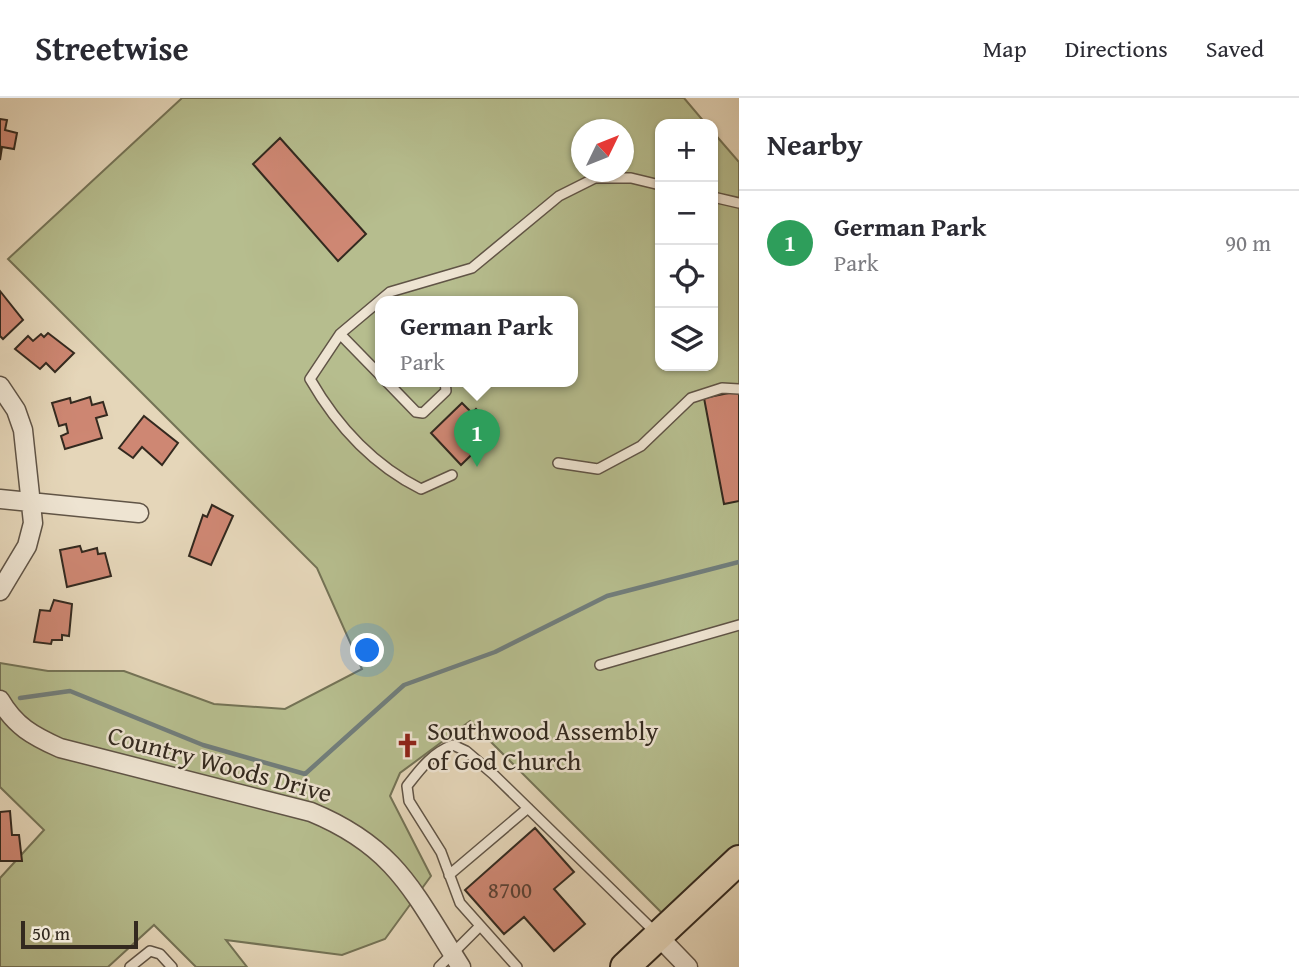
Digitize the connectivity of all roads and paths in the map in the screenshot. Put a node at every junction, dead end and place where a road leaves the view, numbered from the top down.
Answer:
1 (655, 184) edge
2 (718, 198) edge
3 (739, 203) edge
4 (385, 296) edge
5 (374, 306) edge
6 (340, 334) junction
7 (375, 370) edge
8 (0, 386) edge
9 (392, 387) edge
10 (446, 387) edge
11 (739, 389) edge
12 (558, 463) dead end
13 (452, 475) dead end
14 (0, 499) edge
15 (32, 500) junction
16 (139, 513) dead end
17 (0, 592) edge
18 (739, 625) edge
19 (600, 665) dead end
20 (0, 700) edge
21 (528, 808) junction
22 (739, 860) edge
23 (449, 875) junction
24 (480, 926) junction
25 (659, 936) junction
26 (457, 960) edge
27 (130, 967) edge
28 (172, 967) edge
29 (439, 967) edge
30 (517, 967) edge
31 (625, 967) edge
32 (688, 967) edge

1 - 4 lane
2 - 3 lane
5 - 6 lane
6 - 7 lane
6 - 13 lane
8 - 15 street
9 - 10 lane
11 - 12 lane
14 - 15 street
15 - 16 street
15 - 17 street
18 - 19 lane
20 - 26 street, Country Woods Drive
21 - 23 lane
21 - 23 lane
21 - 25 lane
22 - 25 main road
23 - 24 lane
24 - 26 lane
24 - 30 lane
25 - 31 main road
25 - 32 street
26 - 29 lane
27 - 28 lane

